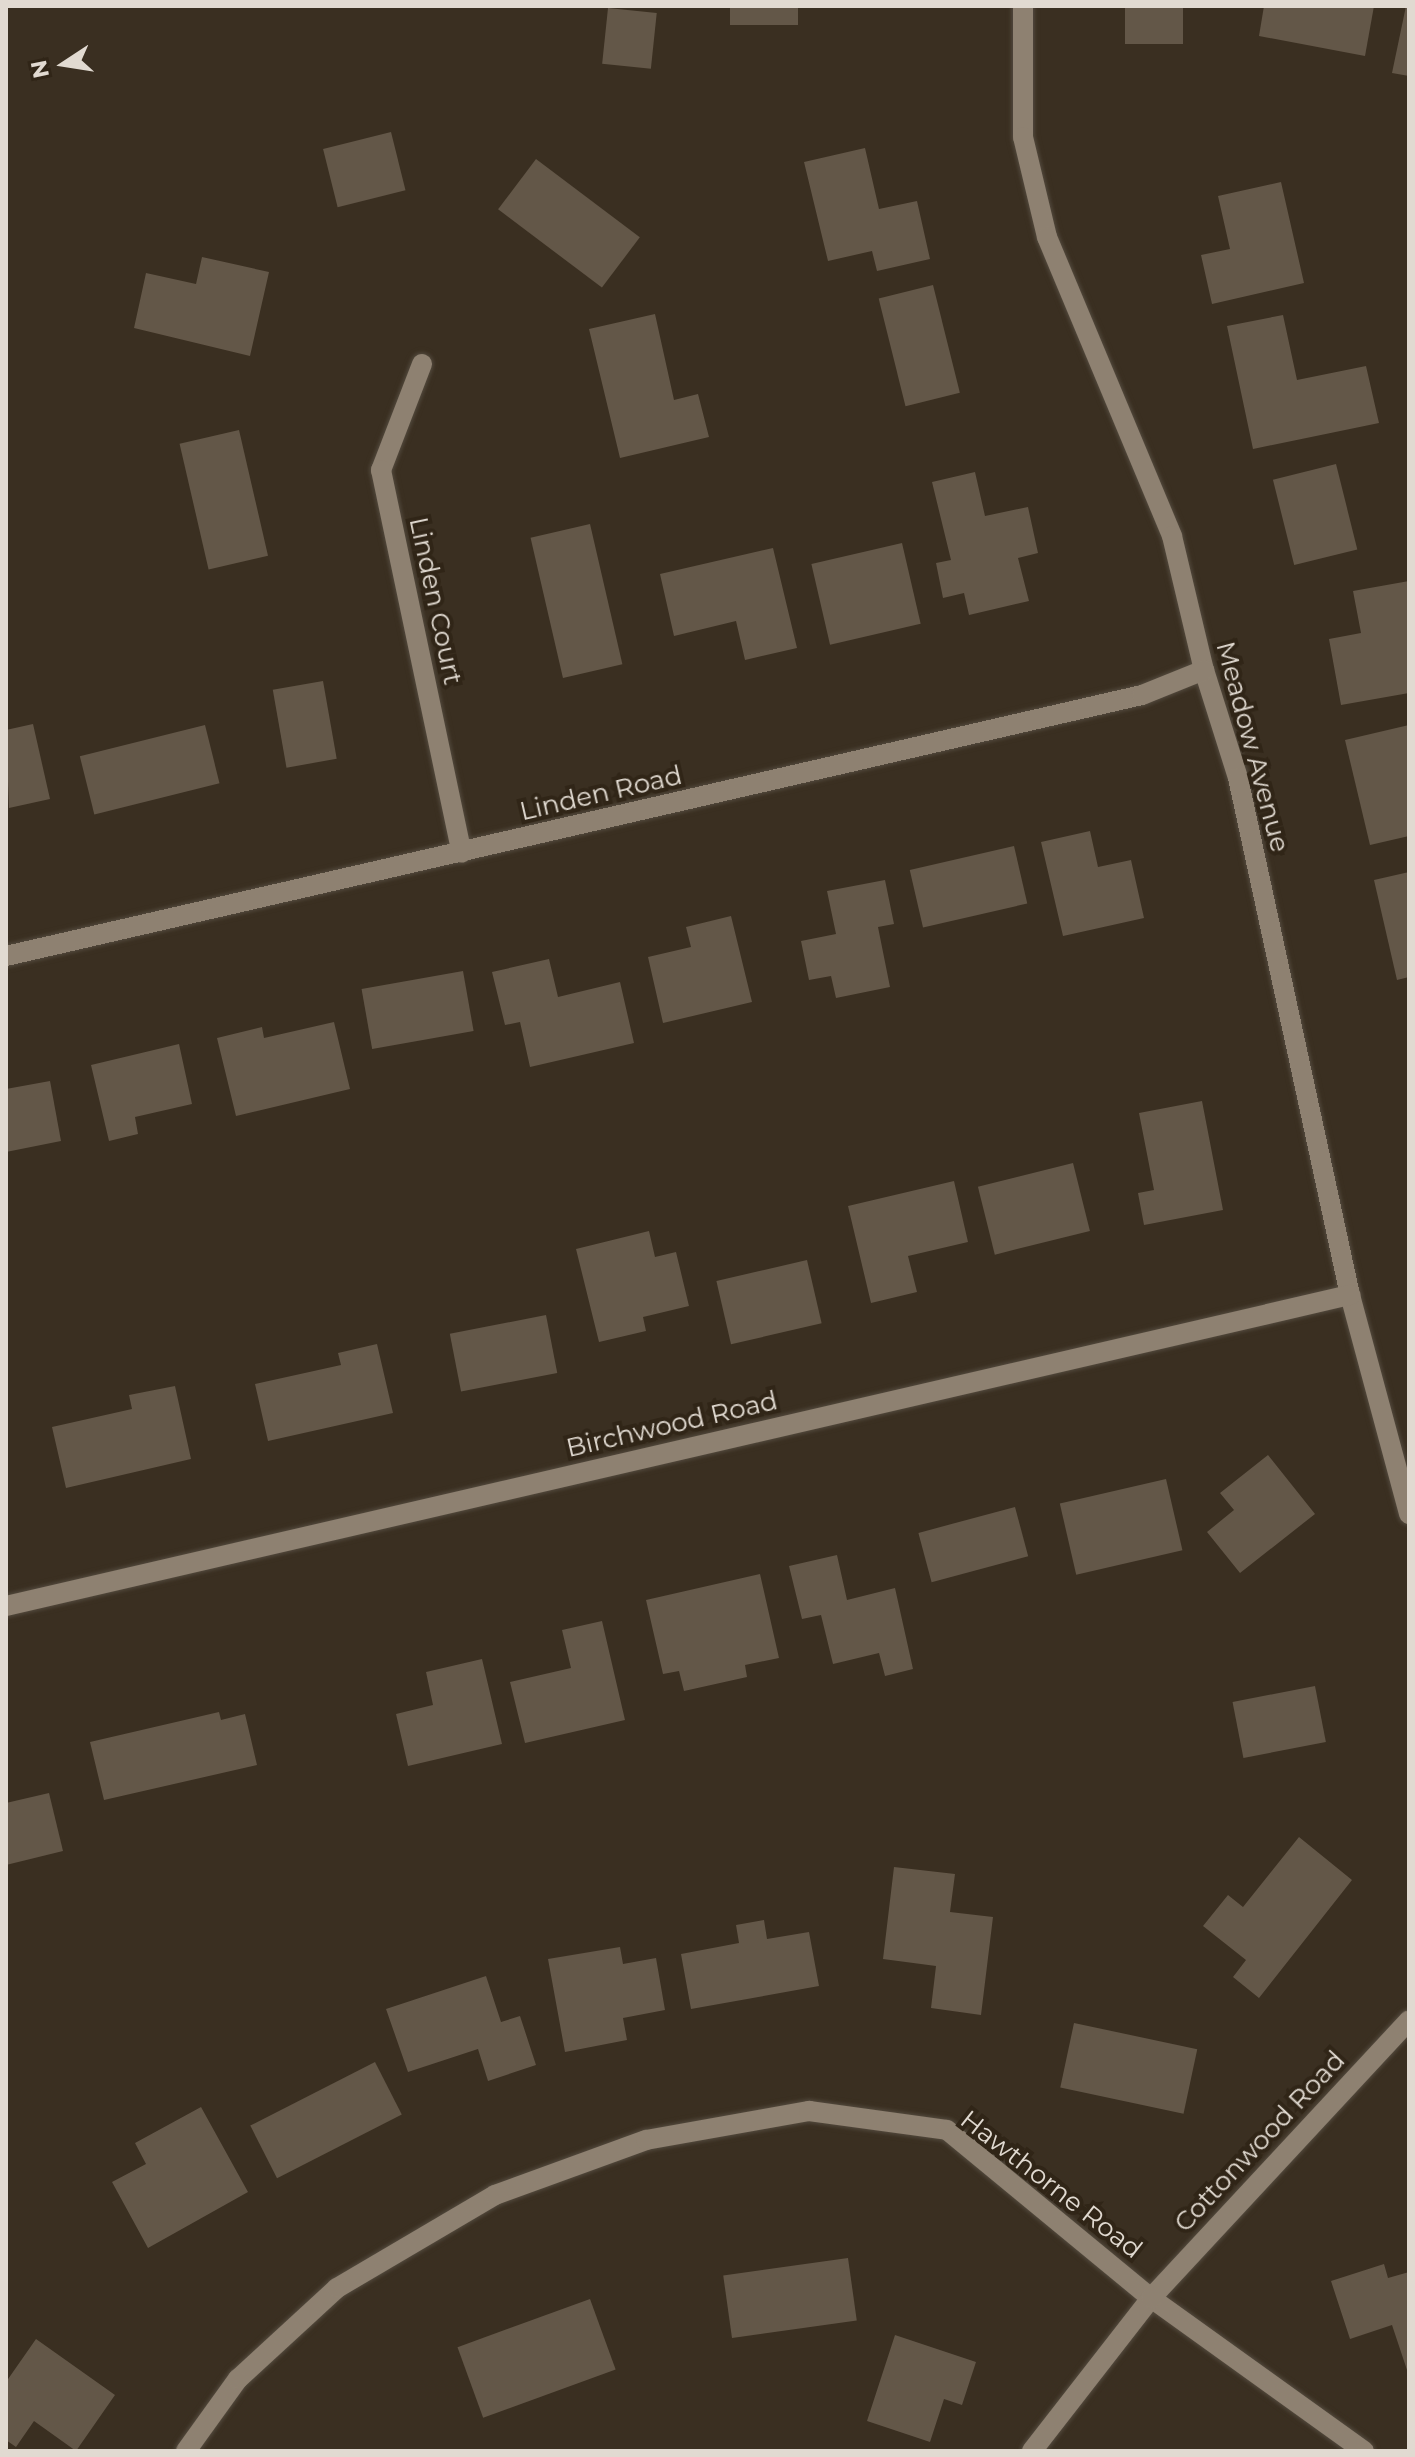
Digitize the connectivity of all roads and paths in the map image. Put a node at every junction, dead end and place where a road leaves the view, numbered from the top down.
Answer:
1 (1023, 6) edge
2 (422, 364) dead end
3 (1204, 670) junction
4 (462, 853) junction
5 (6, 956) edge
6 (1350, 1295) junction
7 (1409, 1514) edge
8 (6, 1606) edge
9 (1409, 2020) edge
10 (1151, 2298) junction
11 (186, 2451) edge
12 (1032, 2451) edge
13 (1364, 2451) edge

1 - 3 street, Meadow Avenue
2 - 4 street, Linden Court
3 - 4 street, Linden Road
3 - 6 street, Meadow Avenue
4 - 5 street, Linden Road
6 - 7 street, Meadow Avenue
6 - 8 street, Birchwood Road
9 - 10 street, Cottonwood Road
10 - 11 street, Hawthorne Road
10 - 12 street, Cottonwood Road
10 - 13 street, Hawthorne Road

